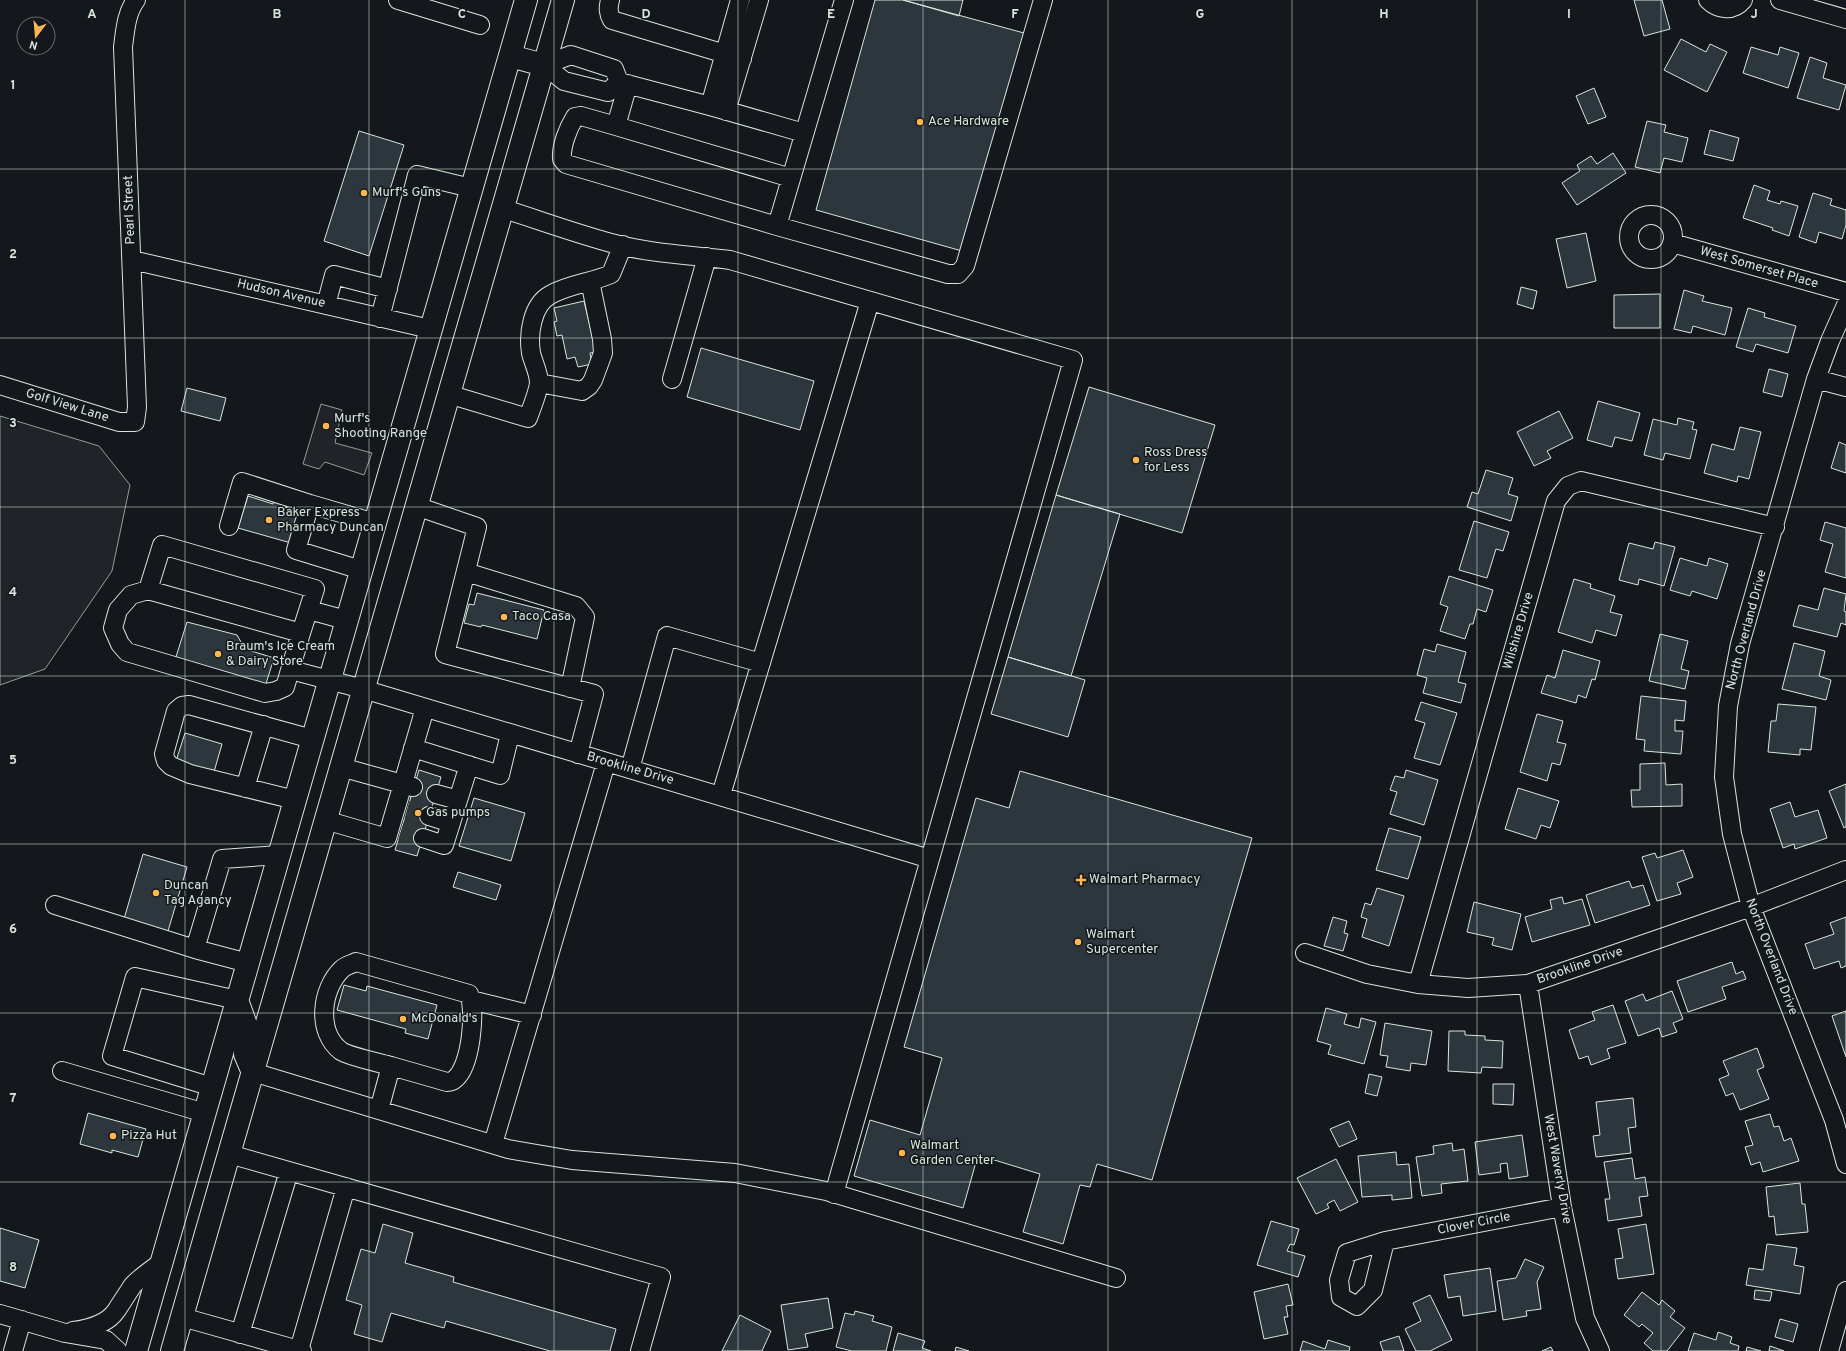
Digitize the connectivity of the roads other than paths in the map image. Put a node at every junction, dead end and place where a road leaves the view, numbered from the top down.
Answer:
1 (136, 0) edge
2 (398, 0) edge
3 (526, 0) edge
4 (563, 0) edge
5 (610, 0) edge
6 (740, 0) edge
7 (759, 0) edge
8 (844, 0) edge
9 (1043, 0) edge
10 (1708, 0) edge
11 (1743, 0) edge
12 (1780, 0) edge
13 (1846, 19) edge
14 (480, 25) dead end
15 (510, 56) junction
16 (733, 56) junction
17 (544, 65) junction
18 (624, 84) junction
19 (718, 108) junction
20 (616, 126) junction
21 (804, 133) junction
22 (791, 178) junction
23 (471, 188) junction
24 (501, 208) junction
25 (777, 226) junction
26 (1672, 243) dead end
27 (623, 246) junction
28 (707, 257) junction
29 (132, 260) junction
30 (590, 282) junction
31 (388, 289) junction
32 (1846, 292) edge
33 (870, 301) junction
34 (326, 305) junction
35 (1846, 305) edge
36 (380, 318) junction
37 (430, 330) junction
38 (672, 379) dead end
39 (1816, 379) junction
40 (539, 383) junction
41 (0, 385) edge
42 (1846, 387) edge
43 (448, 394) junction
44 (135, 422) joint
45 (310, 504) junction
46 (416, 506) junction
47 (375, 523) junction
48 (229, 526) dead end
49 (1775, 527) junction
50 (361, 570) junction
51 (466, 572) junction
52 (148, 590) junction
53 (309, 610) junction
54 (346, 620) junction
55 (301, 634) junction
56 (761, 663) junction
57 (291, 670) junction
58 (329, 680) junction
59 (570, 688) junction
60 (363, 689) junction
61 (425, 708) junction
62 (264, 725) junction
63 (510, 734) junction
64 (312, 738) junction
65 (413, 748) junction
66 (578, 754) junction
67 (606, 762) junction
68 (469, 765) junction
69 (341, 766) junction
70 (630, 769) junction
71 (408, 786) junction
72 (246, 788) junction
73 (436, 794) tunnel mouth
74 (721, 795) junction
75 (295, 800) junction
76 (458, 800) junction
77 (429, 816) tunnel mouth
78 (325, 820) junction
79 (451, 823) junction
80 (423, 838) tunnel mouth
81 (279, 855) junction
82 (930, 859) junction
83 (1846, 870) edge
84 (55, 905) dead end
85 (1751, 907) junction
86 (195, 949) junction
87 (1305, 953) dead end
88 (248, 963) junction
89 (1418, 984) junction
90 (1528, 984) junction
91 (237, 1000) junction
92 (471, 1000) junction
93 (532, 1015) junction
94 (391, 1066) junction
95 (62, 1071) dead end
96 (252, 1072) junction
97 (212, 1087) junction
98 (379, 1110) junction
99 (205, 1113) junction
100 (1840, 1118) edge
101 (493, 1144) junction
102 (229, 1154) junction
103 (1846, 1164) edge
104 (289, 1171) junction
105 (346, 1187) junction
106 (834, 1194) junction
107 (1562, 1207) junction
108 (1385, 1241) dead end
109 (162, 1262) junction
110 (1116, 1278) dead end
111 (1846, 1290) edge
112 (0, 1314) edge
113 (182, 1317) junction
114 (22, 1320) junction
115 (65, 1333) junction
116 (240, 1334) junction
117 (300, 1350) edge
118 (13, 1351) edge
119 (118, 1351) edge
120 (136, 1351) edge
121 (172, 1351) edge
122 (640, 1351) edge
123 (1600, 1351) edge
124 (1829, 1351) edge

1 - 29 street, Pearl Street
2 - 14 street
3 - 15 main road
4 - 17 main road
5 - 16 street
6 - 16 street
7 - 16 street
8 - 21 street
9 - 25 street
10 - 11 street
12 - 13 street
15 - 17 main road
15 - 23 main road
16 - 19 street
17 - 18 street
17 - 18 street
17 - 24 main road
18 - 19 street
18 - 20 street
19 - 21 street
20 - 22 street
20 - 25 street
21 - 22 street
22 - 25 street
23 - 31 street
23 - 37 main road
24 - 27 street
24 - 43 main road
26 - 32 street, West Somerset Place
27 - 28 street
27 - 30 street
28 - 33 street
28 - 38 street
29 - 34 street, Hudson Avenue
29 - 44 street, Pearl Street
30 - 40 street
30 - 40 street
31 - 34 street
31 - 36 street
33 - 56 street
33 - 82 street
34 - 36 street, Hudson Avenue
35 - 39 street, North Overland Drive
36 - 37 street, Hudson Avenue
37 - 47 main road
39 - 42 street
39 - 49 street, North Overland Drive
40 - 43 street
41 - 44 street, Golf View Lane
43 - 46 main road
45 - 47 street
45 - 48 street
45 - 50 street
46 - 51 street
46 - 60 main road
47 - 50 main road
49 - 85 street, North Overland Drive
49 - 89 street, Wilshire Drive
50 - 54 main road
51 - 59 street
51 - 59 street
52 - 53 street
52 - 55 street
52 - 57 street
53 - 54 street
53 - 55 street
54 - 58 main road
55 - 57 street
56 - 70 street
56 - 74 street
57 - 58 street, Brookline Drive
58 - 60 street, Brookline Drive
58 - 64 main road
59 - 66 street
60 - 61 street, Brookline Drive
60 - 69 main road
61 - 63 street, Brookline Drive
61 - 65 street
62 - 64 street
62 - 72 street
62 - 72 street
63 - 66 street, Brookline Drive
63 - 68 street
64 - 75 main road
65 - 68 street
65 - 71 street
66 - 67 street, Brookline Drive
67 - 70 street, Brookline Drive
67 - 93 street
68 - 76 street
69 - 71 street
69 - 78 main road
70 - 74 street, Brookline Drive
71 - 78 street
72 - 75 street
73 - 76 street
74 - 82 street, Brookline Drive
75 - 81 main road
76 - 79 street
77 - 79 street
78 - 96 main road
79 - 80 street
81 - 86 street
81 - 88 main road
82 - 106 street
83 - 85 street, Brookline Drive
84 - 86 street
85 - 90 street, Brookline Drive
85 - 100 street, North Overland Drive
86 - 88 street
87 - 89 street, Brookline Drive
88 - 91 main road
89 - 90 street, Brookline Drive
90 - 107 street, West Waverly Drive
91 - 96 main road
91 - 97 main road
91 - 97 street
92 - 93 street
92 - 94 street
92 - 94 street
93 - 101 street
94 - 98 street
95 - 99 street
96 - 98 street
96 - 102 main road
97 - 99 main road
98 - 101 street
99 - 109 main road
100 - 103 street, North Overland Drive
101 - 106 street
102 - 104 street
102 - 113 main road
104 - 105 street
104 - 116 street
105 - 117 street
105 - 122 street
106 - 110 street
107 - 108 street, Clover Circle
107 - 123 street, West Waverly Drive
109 - 115 street
109 - 120 main road
111 - 124 street
112 - 114 street
113 - 116 street
113 - 121 main road
114 - 115 street
114 - 118 street
115 - 119 street
116 - 117 street

